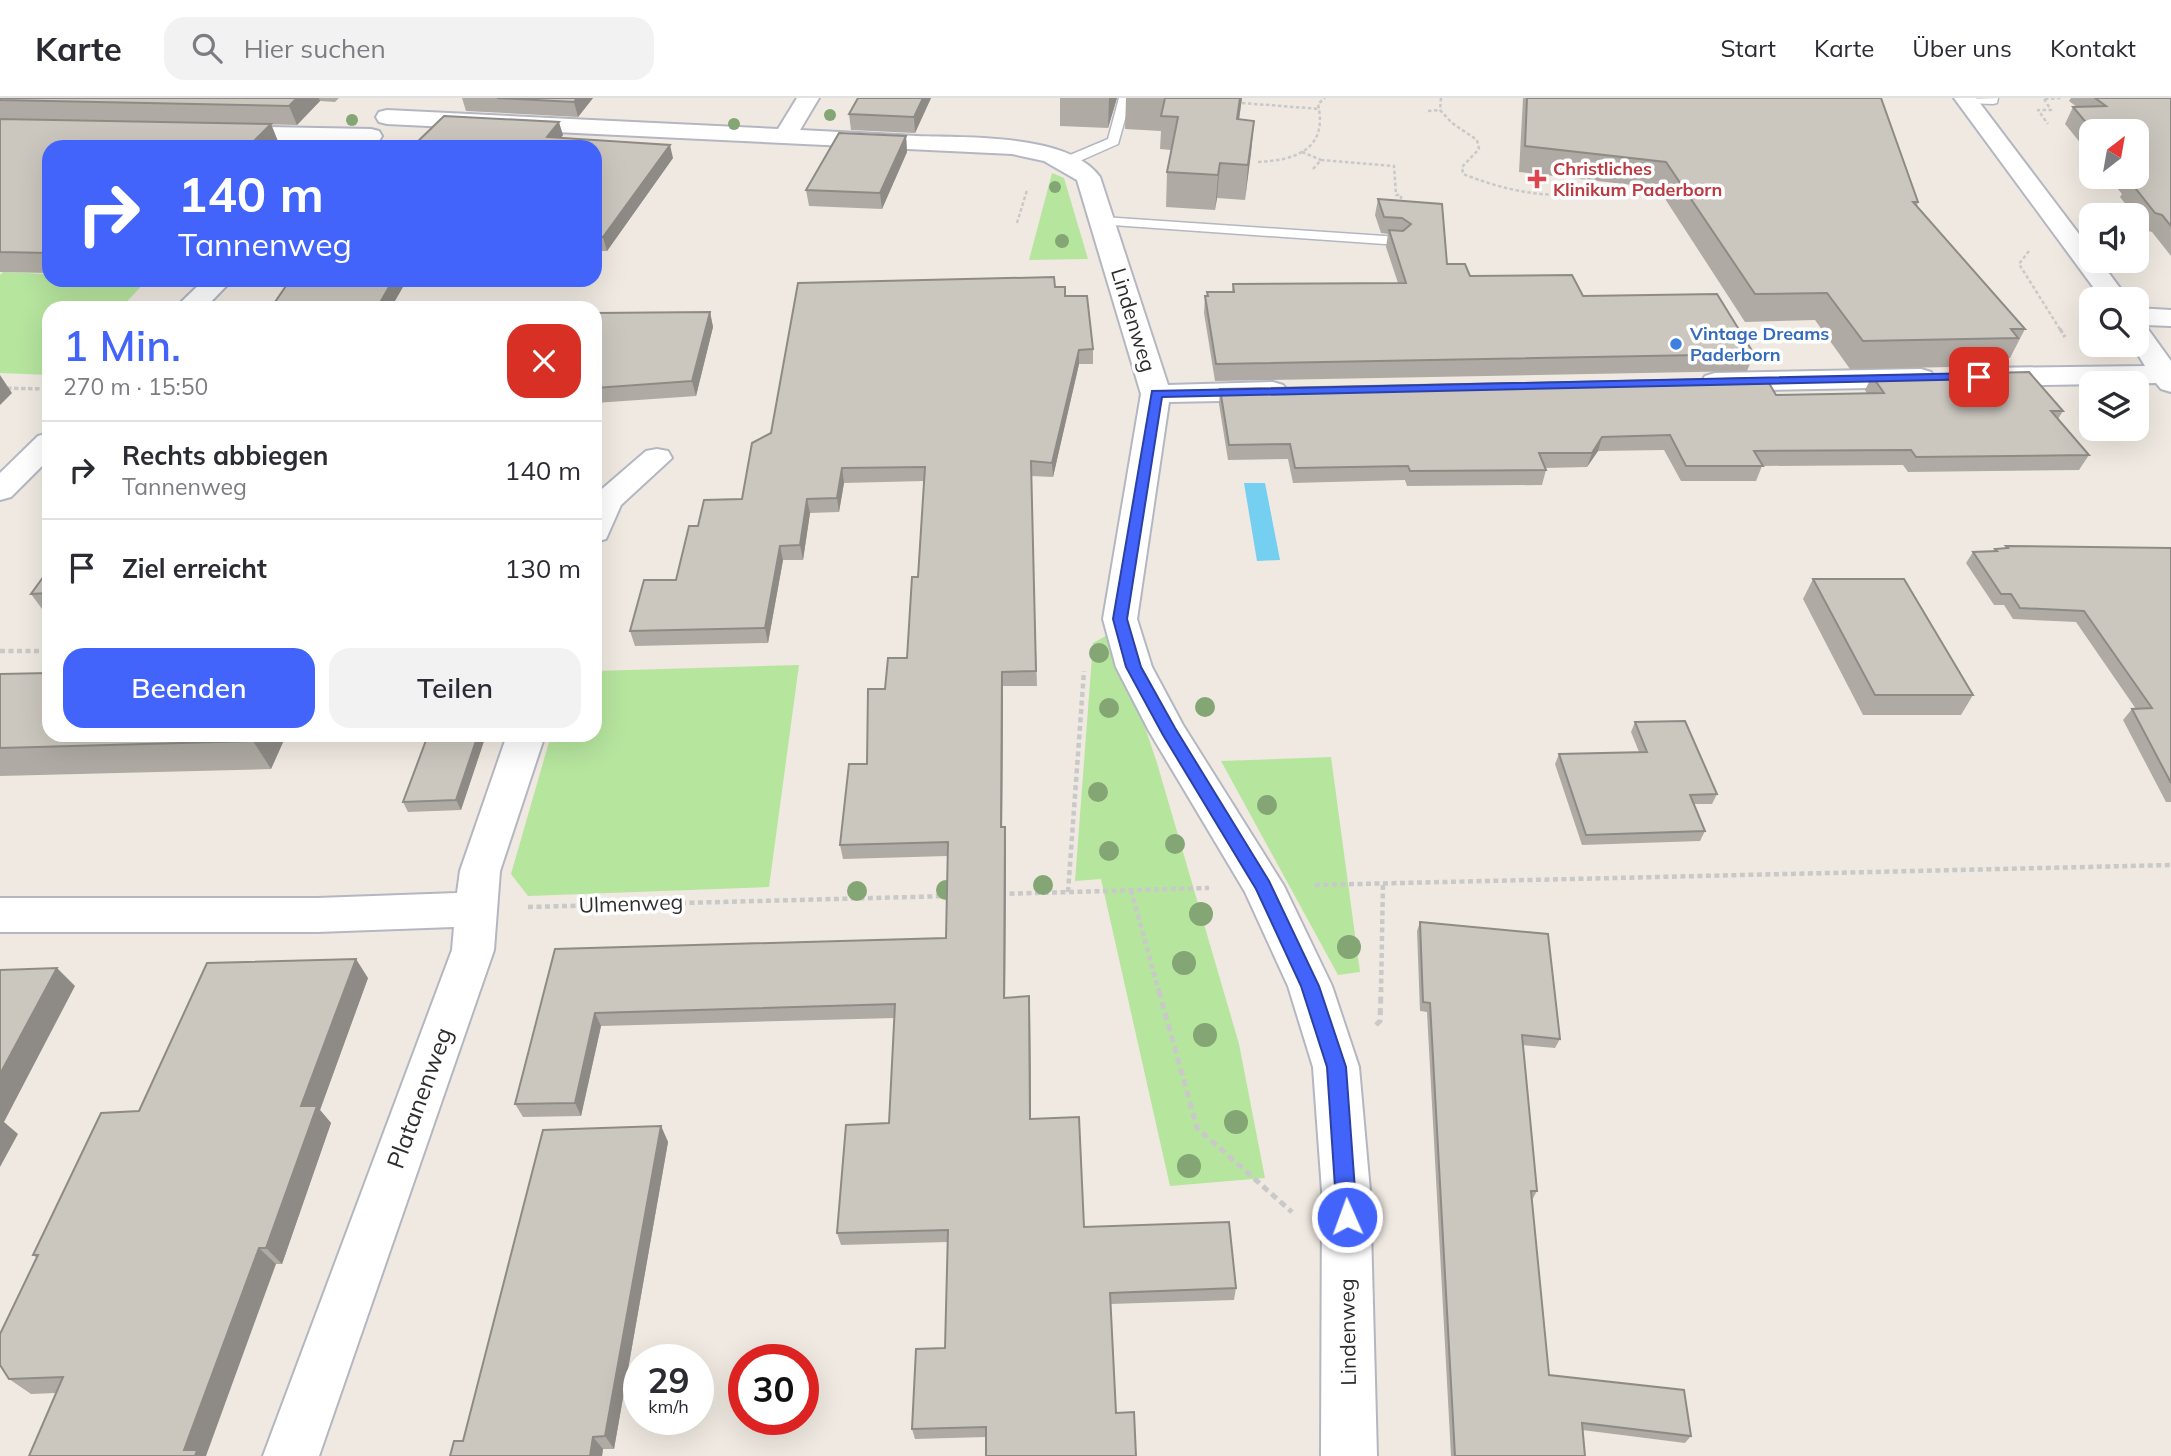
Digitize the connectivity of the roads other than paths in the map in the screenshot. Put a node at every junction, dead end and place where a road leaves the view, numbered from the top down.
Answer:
1 (406, 98) edge
2 (808, 98) edge
3 (1125, 98) edge
4 (1965, 99) edge
5 (1993, 100) dead end
6 (387, 117) junction
7 (202, 133) edge
8 (784, 137) junction
9 (330, 140) edge
10 (368, 140) edge
11 (1068, 161) junction
12 (1102, 221) junction
13 (1399, 241) edge
14 (212, 287) edge
15 (2106, 287) edge
16 (196, 301) edge
17 (2149, 317) edge
18 (2171, 318) edge
19 (2149, 349) edge
20 (2168, 378) edge
21 (1687, 383) edge
22 (1299, 391) edge
23 (1156, 394) junction
24 (42, 449) edge
25 (657, 458) dead end
26 (1, 487) edge
27 (602, 514) edge
28 (524, 742) edge
29 (475, 909) junction
30 (0, 915) edge
31 (291, 1456) edge
32 (1349, 1456) edge

1 - 6 street
2 - 8 street
3 - 11 lane
4 - 5 lane
4 - 15 street
6 - 8 street
6 - 10 street
7 - 9 street
8 - 11 street
11 - 12 street, Lindenweg
12 - 13 lane
12 - 23 street, Lindenweg
14 - 16 street
17 - 18 street
19 - 20 street
20 - 21 street
22 - 23 street
23 - 32 street, Lindenweg
24 - 26 street
25 - 27 street
28 - 29 street, Platanenweg
29 - 30 street
29 - 31 street, Platanenweg

